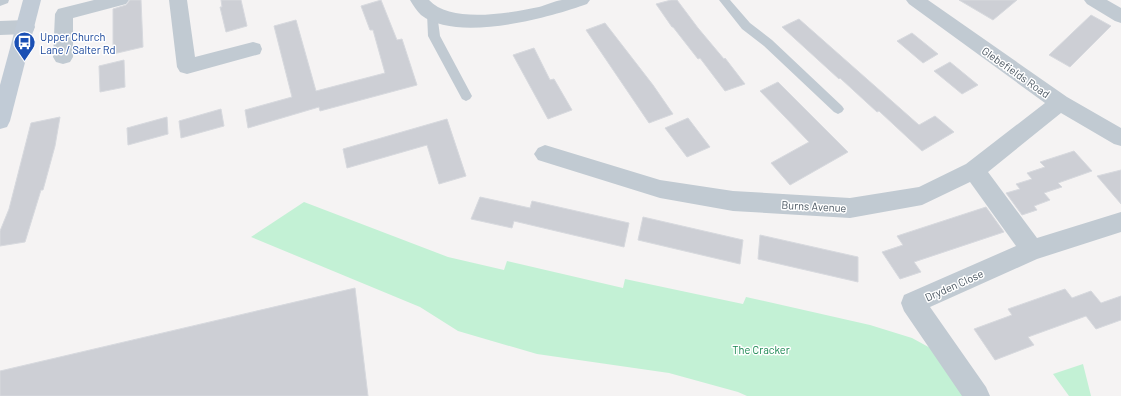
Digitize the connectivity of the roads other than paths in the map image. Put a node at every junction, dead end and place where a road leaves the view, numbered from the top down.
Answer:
1 (4, 0) edge
2 (32, 0) edge
3 (120, 0) edge
4 (178, 0) edge
5 (418, 0) edge
6 (581, 0) edge
7 (724, 0) edge
8 (1094, 0) edge
9 (919, 1) edge
10 (0, 2) edge
11 (432, 13) junction
12 (1121, 16) edge
13 (26, 27) junction
14 (0, 28) edge
15 (253, 49) dead end
16 (63, 57) dead end
17 (466, 96) dead end
18 (1060, 103) junction
19 (838, 109) dead end
20 (0, 121) edge
21 (1121, 138) edge
22 (545, 154) dead end
23 (974, 170) junction
24 (1121, 222) edge
25 (1032, 250) junction
26 (977, 396) edge

1 - 10 lane
2 - 13 main road
3 - 16 street
4 - 15 street
5 - 11 street
6 - 11 street
7 - 19 lane
8 - 12 street
9 - 18 street, Glebefields Road
11 - 17 lane
13 - 14 street
13 - 20 main road
18 - 21 street, Glebefields Road
18 - 23 street, Burns Avenue
22 - 23 street, Burns Avenue
23 - 25 street
24 - 25 street, Dryden Close
25 - 26 street, Dryden Close

